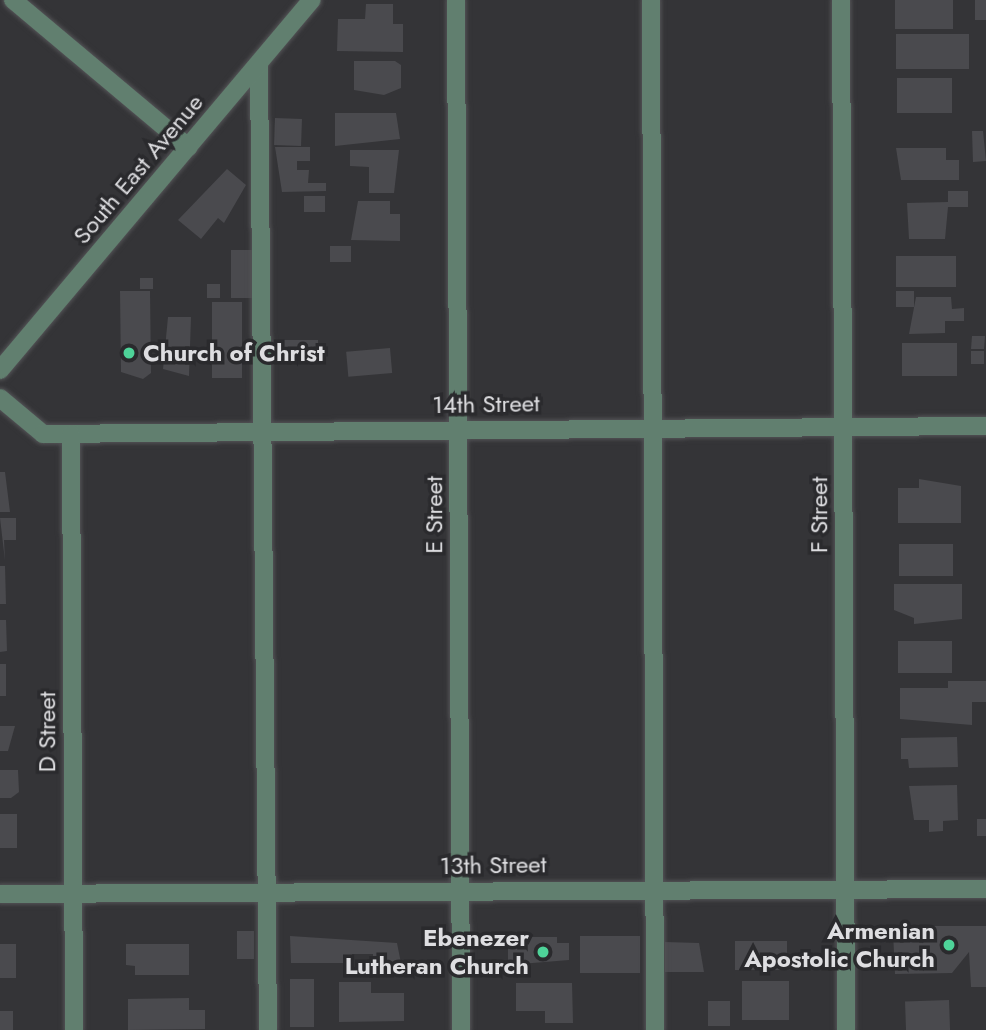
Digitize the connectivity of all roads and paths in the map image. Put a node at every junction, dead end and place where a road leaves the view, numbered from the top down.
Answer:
1 (13, 0) edge
2 (312, 0) edge
3 (456, 0) edge
4 (651, 0) edge
5 (841, 0) edge
6 (259, 64) junction
7 (188, 147) junction
8 (0, 370) edge
9 (0, 398) edge
10 (986, 426) edge
11 (651, 427) junction
12 (844, 427) junction
13 (458, 429) junction
14 (264, 431) junction
15 (71, 434) junction
16 (654, 888) junction
17 (845, 888) junction
18 (986, 889) edge
19 (460, 890) junction
20 (269, 891) junction
21 (0, 894) edge
22 (72, 894) junction
23 (74, 1030) edge
24 (268, 1030) edge
25 (461, 1030) edge
26 (654, 1030) edge
27 (846, 1030) edge

1 - 7 street
2 - 6 street, South East Avenue
3 - 13 street, E Street
4 - 11 street
5 - 12 street, F Street
6 - 7 street, South East Avenue
6 - 14 street
7 - 8 street, South East Avenue
9 - 15 street, 14th Street
10 - 12 street, 14th Street
11 - 12 street, 14th Street
11 - 13 street, 14th Street
11 - 16 street
12 - 17 street, F Street
13 - 14 street, 14th Street
13 - 19 street, E Street
14 - 15 street, 14th Street
14 - 20 street
15 - 22 street, D Street
16 - 17 street, 13th Street
16 - 19 street, 13th Street
16 - 26 street
17 - 18 street, 13th Street
17 - 27 street, F Street
19 - 20 street, 13th Street
19 - 25 street, E Street
20 - 22 street, 13th Street
20 - 24 street
21 - 22 street, 13th Street
22 - 23 street, D Street

